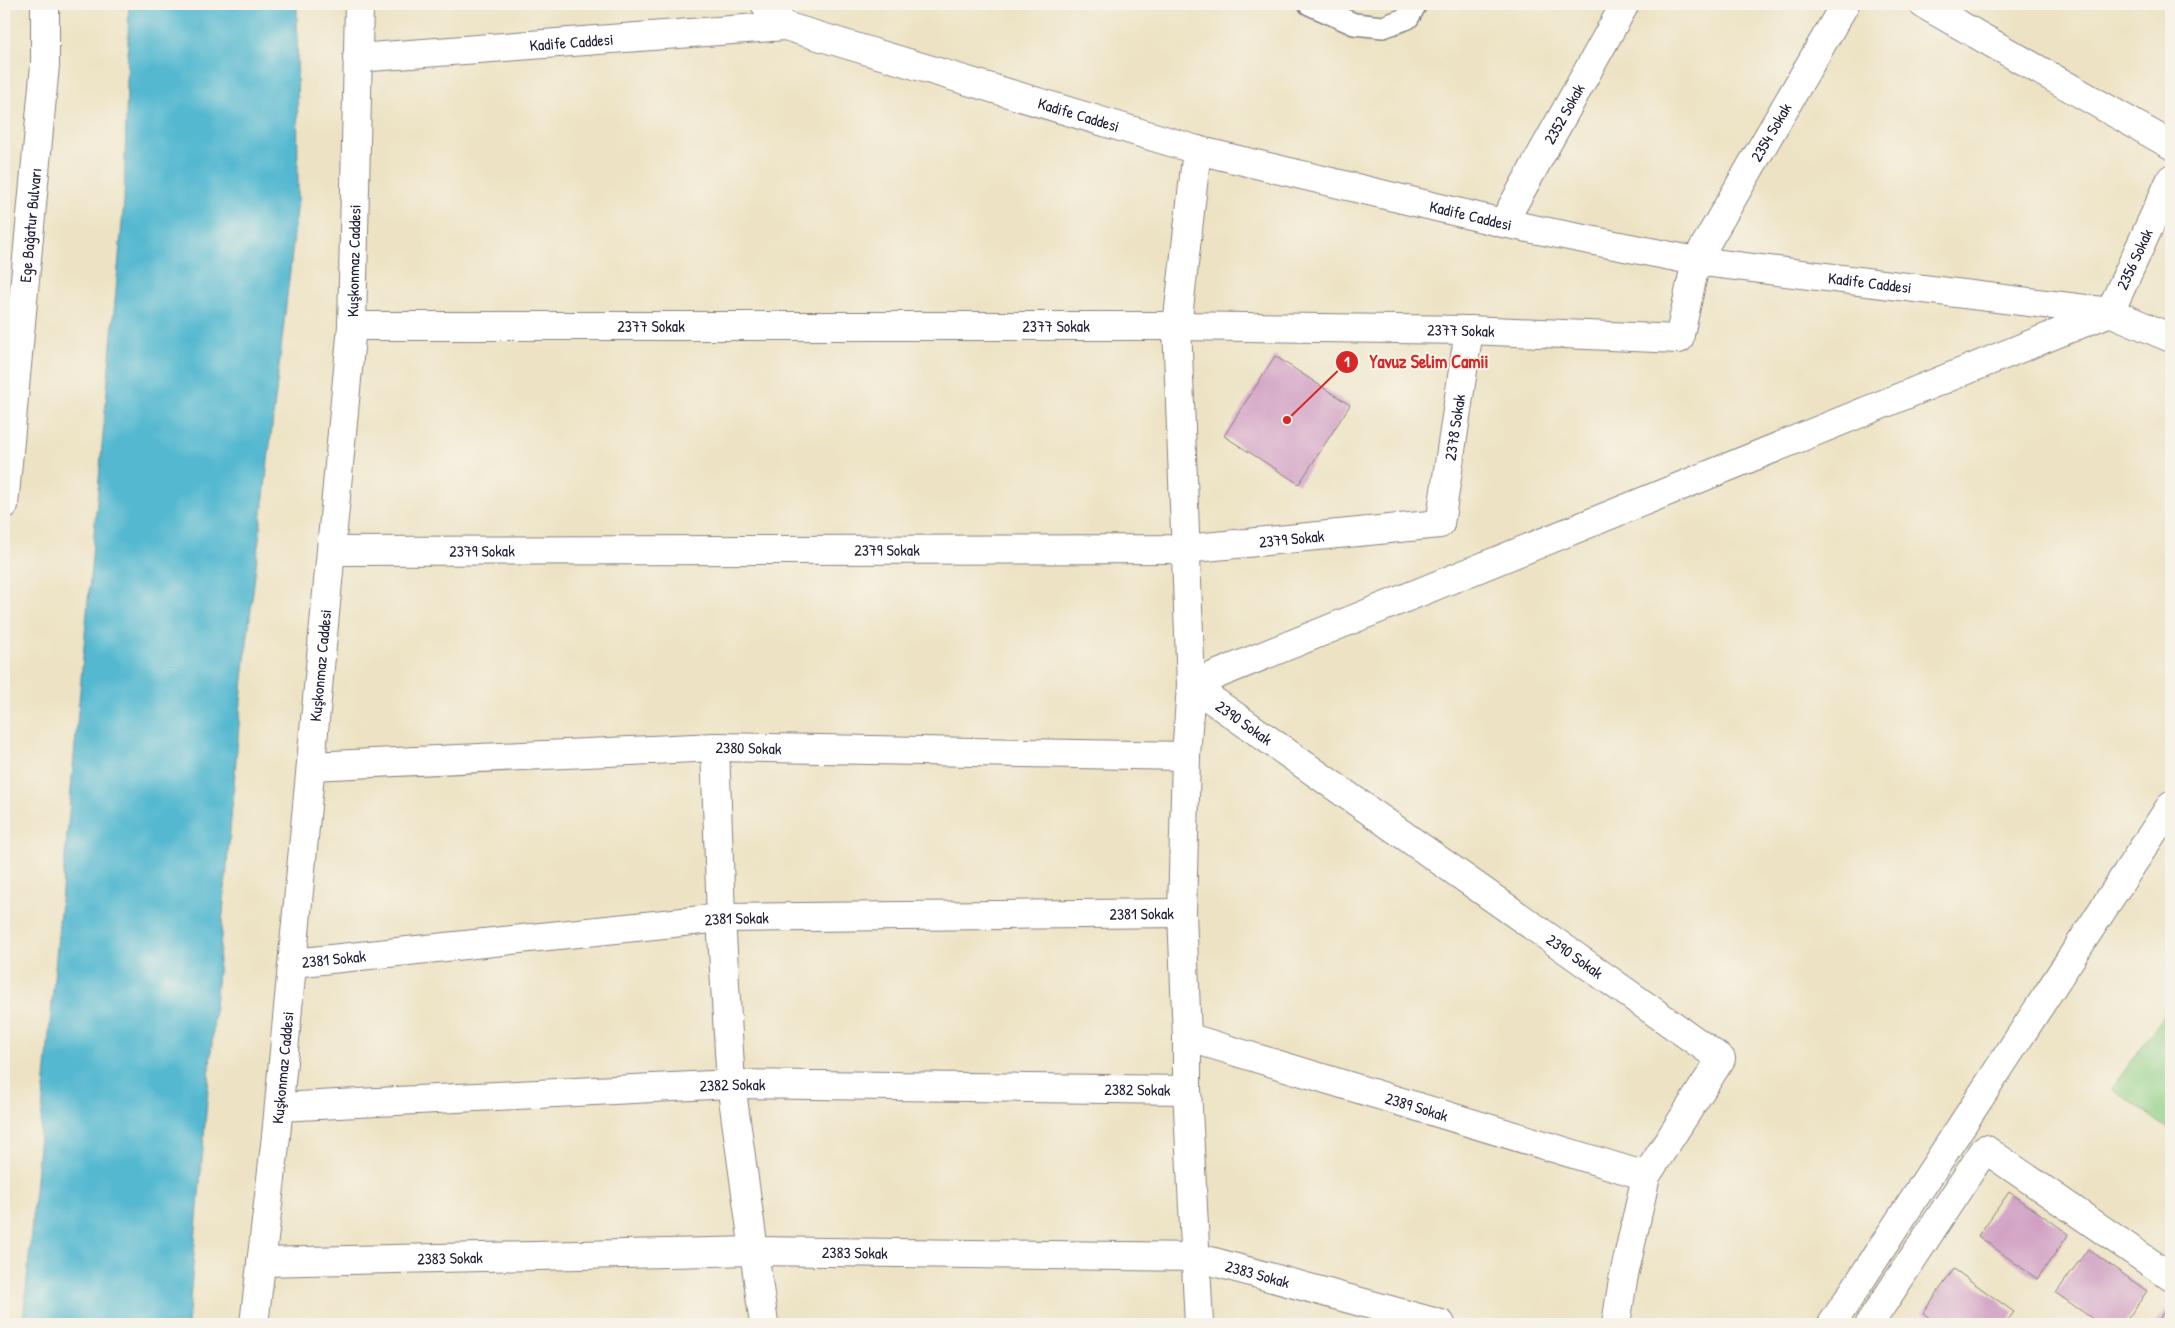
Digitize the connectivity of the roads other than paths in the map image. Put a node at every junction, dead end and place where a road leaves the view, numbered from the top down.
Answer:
1 (45, 4) edge
2 (358, 4) edge
3 (765, 4) edge
4 (1309, 4) edge
5 (1416, 4) edge
6 (1625, 4) edge
7 (1845, 4) edge
8 (1923, 4) edge
9 (785, 26) junction
10 (357, 58) junction
11 (2171, 145) edge
12 (1197, 150) junction
13 (2171, 179) edge
14 (1503, 223) junction
15 (1696, 261) junction
16 (2110, 312) junction
17 (352, 326) junction
18 (1177, 326) junction
19 (1468, 330) junction
20 (2171, 338) edge
21 (4, 505) edge
22 (1440, 524) joint
23 (1185, 549) junction
24 (333, 551) junction
25 (1191, 685) junction
26 (714, 747) junction
27 (1186, 756) junction
28 (311, 766) junction
29 (2171, 805) edge
30 (1182, 913) junction
31 (721, 918) junction
32 (292, 963) junction
33 (1187, 1037) junction
34 (731, 1084) junction
35 (1187, 1090) junction
36 (279, 1107) junction
37 (1646, 1176) junction
38 (755, 1251) junction
39 (1196, 1257) junction
40 (261, 1262) junction
41 (2171, 1278) edge
42 (254, 1324) edge
43 (764, 1324) edge
44 (1199, 1324) edge
45 (1440, 1324) edge
46 (1616, 1324) edge
47 (1832, 1324) edge
48 (1871, 1324) edge

1 - 21 street, Ege Bağatur Bulvarı
2 - 10 street, Kuşkonmaz Caddesi
3 - 9 street
4 - 5 lane
6 - 14 street, 2352 Sokak
7 - 15 street, 2354 Sokak
8 - 11 street
9 - 10 street, Kadife Caddesi
9 - 12 street, Kadife Caddesi
10 - 17 street, Kuşkonmaz Caddesi
12 - 14 street, Kadife Caddesi
12 - 18 street
13 - 16 street, 2356 Sokak
14 - 15 street, Kadife Caddesi
15 - 16 street, Kadife Caddesi
15 - 19 street, 2377 Sokak
16 - 20 street, Kadife Caddesi
16 - 25 street
17 - 18 street, 2377 Sokak
17 - 24 street, Kuşkonmaz Caddesi
18 - 19 street, 2377 Sokak
18 - 23 street
19 - 22 street, 2378 Sokak
22 - 23 street, 2379 Sokak
23 - 24 street, 2379 Sokak
23 - 25 street
24 - 28 street, Kuşkonmaz Caddesi
25 - 27 street
25 - 37 street, 2390 Sokak
26 - 27 street, 2380 Sokak
26 - 28 street, 2380 Sokak
26 - 31 street
27 - 30 street
28 - 32 street, Kuşkonmaz Caddesi
29 - 47 street
30 - 31 street, 2381 Sokak
30 - 33 street
31 - 32 street, 2381 Sokak
31 - 34 street
32 - 36 street, Kuşkonmaz Caddesi
33 - 35 street
33 - 37 street, 2389 Sokak
34 - 35 street, 2382 Sokak
34 - 36 street, 2382 Sokak
34 - 38 street
35 - 39 street
36 - 40 street, Kuşkonmaz Caddesi
37 - 46 street, 2390 Sokak
38 - 39 street, 2383 Sokak
38 - 40 street, 2383 Sokak
38 - 43 street
39 - 44 street
39 - 45 street, 2383 Sokak
40 - 42 street, Kuşkonmaz Caddesi
41 - 48 street

